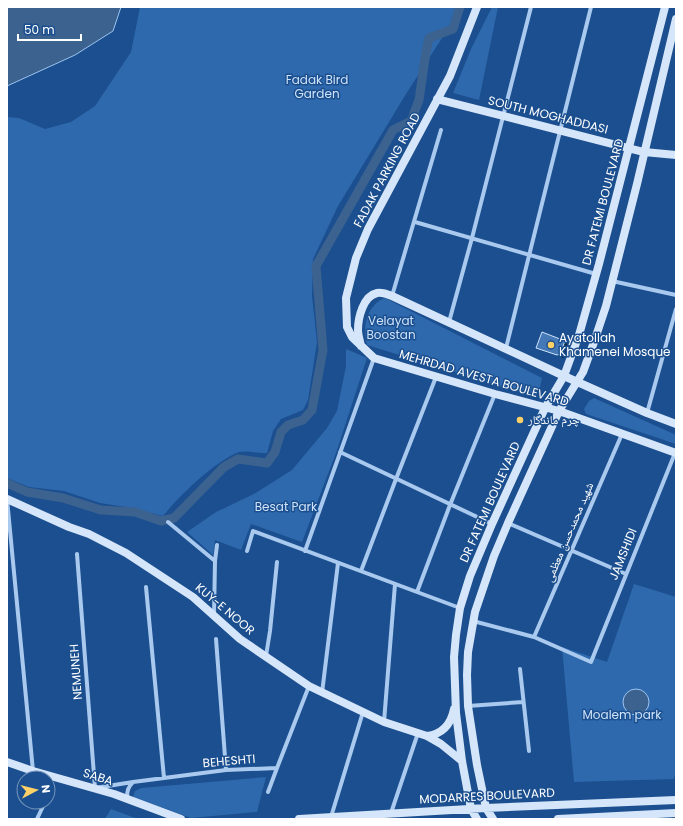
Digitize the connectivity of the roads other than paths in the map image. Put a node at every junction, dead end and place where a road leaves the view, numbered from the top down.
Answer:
1 (477, 7) edge
2 (531, 7) edge
3 (591, 7) edge
4 (665, 7) edge
5 (676, 19) edge
6 (437, 99) junction
7 (503, 116) junction
8 (441, 130) dead end
9 (560, 130) junction
10 (629, 148) junction
11 (644, 152) junction
12 (676, 155) edge
13 (415, 222) junction
14 (472, 238) junction
15 (529, 255) junction
16 (596, 274) junction
17 (612, 281) junction
18 (676, 295) edge
19 (392, 296) junction
20 (676, 309) edge
21 (449, 322) junction
22 (361, 347) junction
23 (506, 348) junction
24 (374, 358) junction
25 (564, 376) junction
26 (436, 377) junction
27 (578, 381) junction
28 (495, 394) junction
29 (545, 408) junction
30 (559, 411) junction
31 (647, 413) junction
32 (676, 424) edge
33 (622, 434) junction
34 (340, 452) junction
35 (675, 452) edge
36 (396, 479) junction
37 (7, 499) edge
38 (450, 505) junction
39 (168, 522) dead end
40 (508, 523) junction
41 (492, 524) junction
42 (217, 545) dead end
43 (305, 550) junction
44 (247, 551) dead end
45 (572, 551) junction
46 (77, 554) dead end
47 (215, 560) junction
48 (277, 562) dead end
49 (338, 563) junction
50 (361, 571) junction
51 (626, 574) junction
52 (395, 584) junction
53 (146, 587) dead end
54 (418, 592) junction
55 (460, 608) junction
56 (214, 616) junction
57 (473, 621) junction
58 (534, 637) junction
59 (216, 639) dead end
60 (266, 657) junction
61 (520, 669) dead end
62 (309, 686) junction
63 (322, 693) junction
64 (455, 701) junction
65 (523, 702) junction
66 (468, 706) junction
67 (363, 712) junction
68 (384, 722) junction
69 (418, 733) junction
70 (427, 736) junction
71 (529, 751) dead end
72 (462, 761) junction
73 (7, 762) edge
74 (277, 768) junction
75 (30, 770) edge
76 (33, 770) edge
77 (226, 770) junction
78 (56, 777) edge
79 (164, 778) junction
80 (133, 782) junction
81 (95, 788) junction
82 (268, 792) dead end
83 (675, 798) edge
84 (127, 799) junction
85 (486, 808) junction
86 (471, 809) junction
87 (391, 813) junction
88 (676, 813) edge
89 (331, 818) junction
90 (181, 819) edge
91 (299, 819) edge
92 (477, 819) edge
93 (493, 819) edge
94 (558, 819) edge

1 - 6 main road, FADAK PARKING ROAD
2 - 7 street
3 - 9 street
4 - 10 main road, DR FATEMI BOULEVARD
5 - 11 main road
6 - 7 main road, SOUTH MOGHADDASI
6 - 22 main road, FADAK PARKING ROAD
7 - 9 main road, SOUTH MOGHADDASI
7 - 14 street
8 - 13 street
9 - 10 main road, SOUTH MOGHADDASI
9 - 15 street
10 - 11 main road, SOUTH MOGHADDASI
10 - 16 main road, DR FATEMI BOULEVARD
11 - 12 main road, SOUTH MOGHADDASI
11 - 17 main road
13 - 14 street
13 - 19 street
14 - 15 street
14 - 21 street
15 - 16 street
15 - 23 street
16 - 25 main road, DR FATEMI BOULEVARD
17 - 18 street
17 - 27 main road
19 - 21 main road, MEHRDAD AVESTA BOULEVARD
19 - 22 main road, MEHRDAD AVESTA BOULEVARD
20 - 31 street
21 - 23 main road, MEHRDAD AVESTA BOULEVARD
22 - 24 main road, MEHRDAD AVESTA BOULEVARD
23 - 25 main road, MEHRDAD AVESTA BOULEVARD
24 - 26 main road, MEHRDAD AVESTA BOULEVARD
24 - 34 street
25 - 27 main road, MEHRDAD AVESTA BOULEVARD
25 - 29 main road, DR FATEMI BOULEVARD
26 - 28 main road, MEHRDAD AVESTA BOULEVARD
26 - 36 street
27 - 30 main road
27 - 31 main road, MEHRDAD AVESTA BOULEVARD
28 - 29 main road, MEHRDAD AVESTA BOULEVARD
28 - 38 street
29 - 30 main road, MEHRDAD AVESTA BOULEVARD
29 - 41 main road, DR FATEMI BOULEVARD
30 - 33 main road, MEHRDAD AVESTA BOULEVARD
30 - 40 main road
31 - 32 main road, MEHRDAD AVESTA BOULEVARD
33 - 35 main road, MEHRDAD AVESTA BOULEVARD
33 - 45 street, شهید محمدحسن معظمی
34 - 36 street
34 - 43 street
35 - 51 street, JAMSHIDI
36 - 38 street
36 - 50 street
37 - 56 main road, KUY-E NOOR
37 - 76 street
38 - 41 street
38 - 54 street
39 - 47 street
40 - 45 street
40 - 57 main road
41 - 55 main road, DR FATEMI BOULEVARD
42 - 47 street
43 - 44 street
43 - 49 street
45 - 51 street
45 - 58 street, شهید محمدحسن معظمی
46 - 81 street, NEMUNEH
47 - 56 street
48 - 60 street
49 - 50 street
49 - 63 street
50 - 52 street
51 - 58 street, JAMSHIDI
52 - 54 street
52 - 68 street
53 - 79 street
54 - 55 street
55 - 64 main road, DR FATEMI BOULEVARD
56 - 60 main road, KUY-E NOOR
57 - 58 street
57 - 66 main road
59 - 77 street
60 - 62 main road, KUY-E NOOR
61 - 65 street
62 - 63 main road, KUY-E NOOR
62 - 74 street
63 - 67 main road, KUY-E NOOR
64 - 70 main road
64 - 72 main road, DR FATEMI BOULEVARD
65 - 66 street
65 - 71 street
66 - 85 main road
67 - 68 main road, KUY-E NOOR
67 - 89 street
68 - 69 main road, KUY-E NOOR
69 - 70 main road, KUY-E NOOR
69 - 87 street
70 - 72 main road, KUY-E NOOR
72 - 86 main road, DR FATEMI BOULEVARD
73 - 75 main road, SABA
74 - 77 street, BEHESHTI
74 - 82 street
77 - 79 street, BEHESHTI
78 - 81 main road, SABA
79 - 80 street, BEHESHTI
80 - 81 street, BEHESHTI
80 - 84 street
81 - 84 main road, SABA
83 - 85 main road, MODARRES BOULEVARD
84 - 90 main road, SABA
85 - 86 main road, MODARRES BOULEVARD
85 - 93 main road
86 - 87 main road, MODARRES BOULEVARD
86 - 92 main road
87 - 89 main road, MODARRES BOULEVARD
88 - 94 main road
89 - 91 main road, MODARRES BOULEVARD

